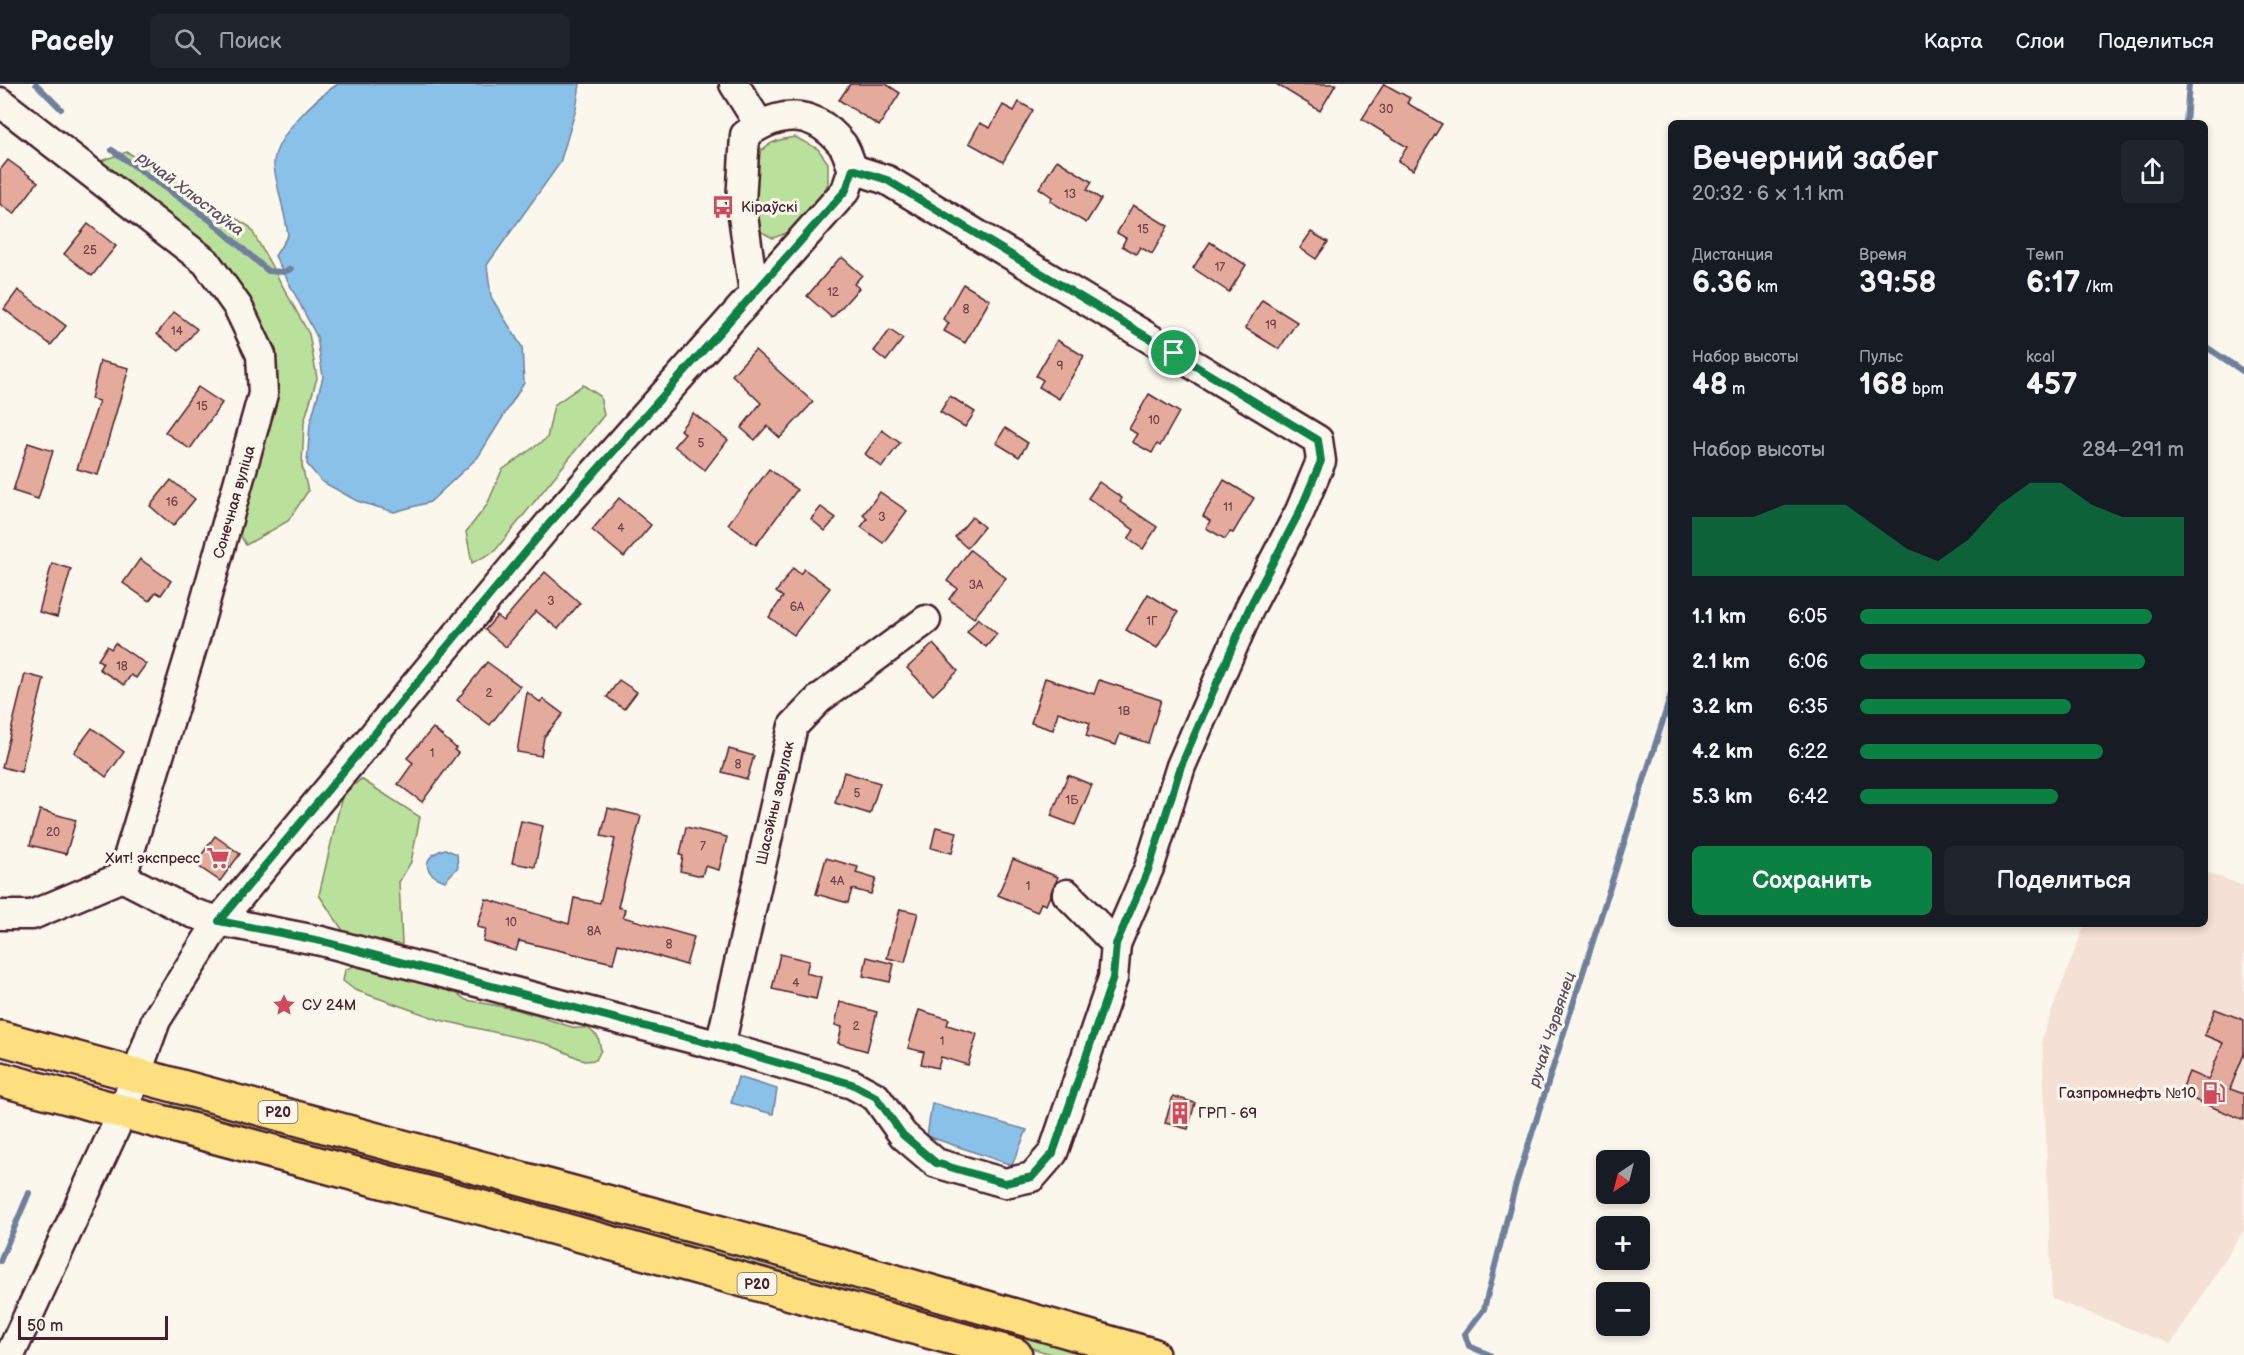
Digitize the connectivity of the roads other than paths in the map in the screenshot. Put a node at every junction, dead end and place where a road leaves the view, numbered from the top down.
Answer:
1 (734, 84) edge
2 (0, 102) edge
3 (759, 124) junction
4 (853, 169) junction
5 (754, 293) junction
6 (926, 620) dead end
7 (122, 877) junction
8 (1067, 894) dead end
9 (0, 915) edge
10 (219, 921) junction
11 (1116, 944) junction
12 (0, 1038) edge
13 (720, 1046) junction
14 (136, 1073) junction
15 (0, 1079) edge
16 (123, 1111) junction
17 (10, 1355) edge
18 (1015, 1355) edge
19 (1152, 1355) edge

1 - 3 street
2 - 7 street, Сонечная вуліца
3 - 4 street
3 - 5 street
4 - 5 street
4 - 11 street
5 - 10 street
6 - 13 street, Шасэйны завулак
7 - 9 street
7 - 10 street
8 - 11 street
10 - 13 street
10 - 14 street
11 - 13 street
12 - 14 main road, Р20
14 - 16 street
14 - 19 main road, Р20
15 - 16 main road, Р20
16 - 17 street
16 - 18 main road, Р20

